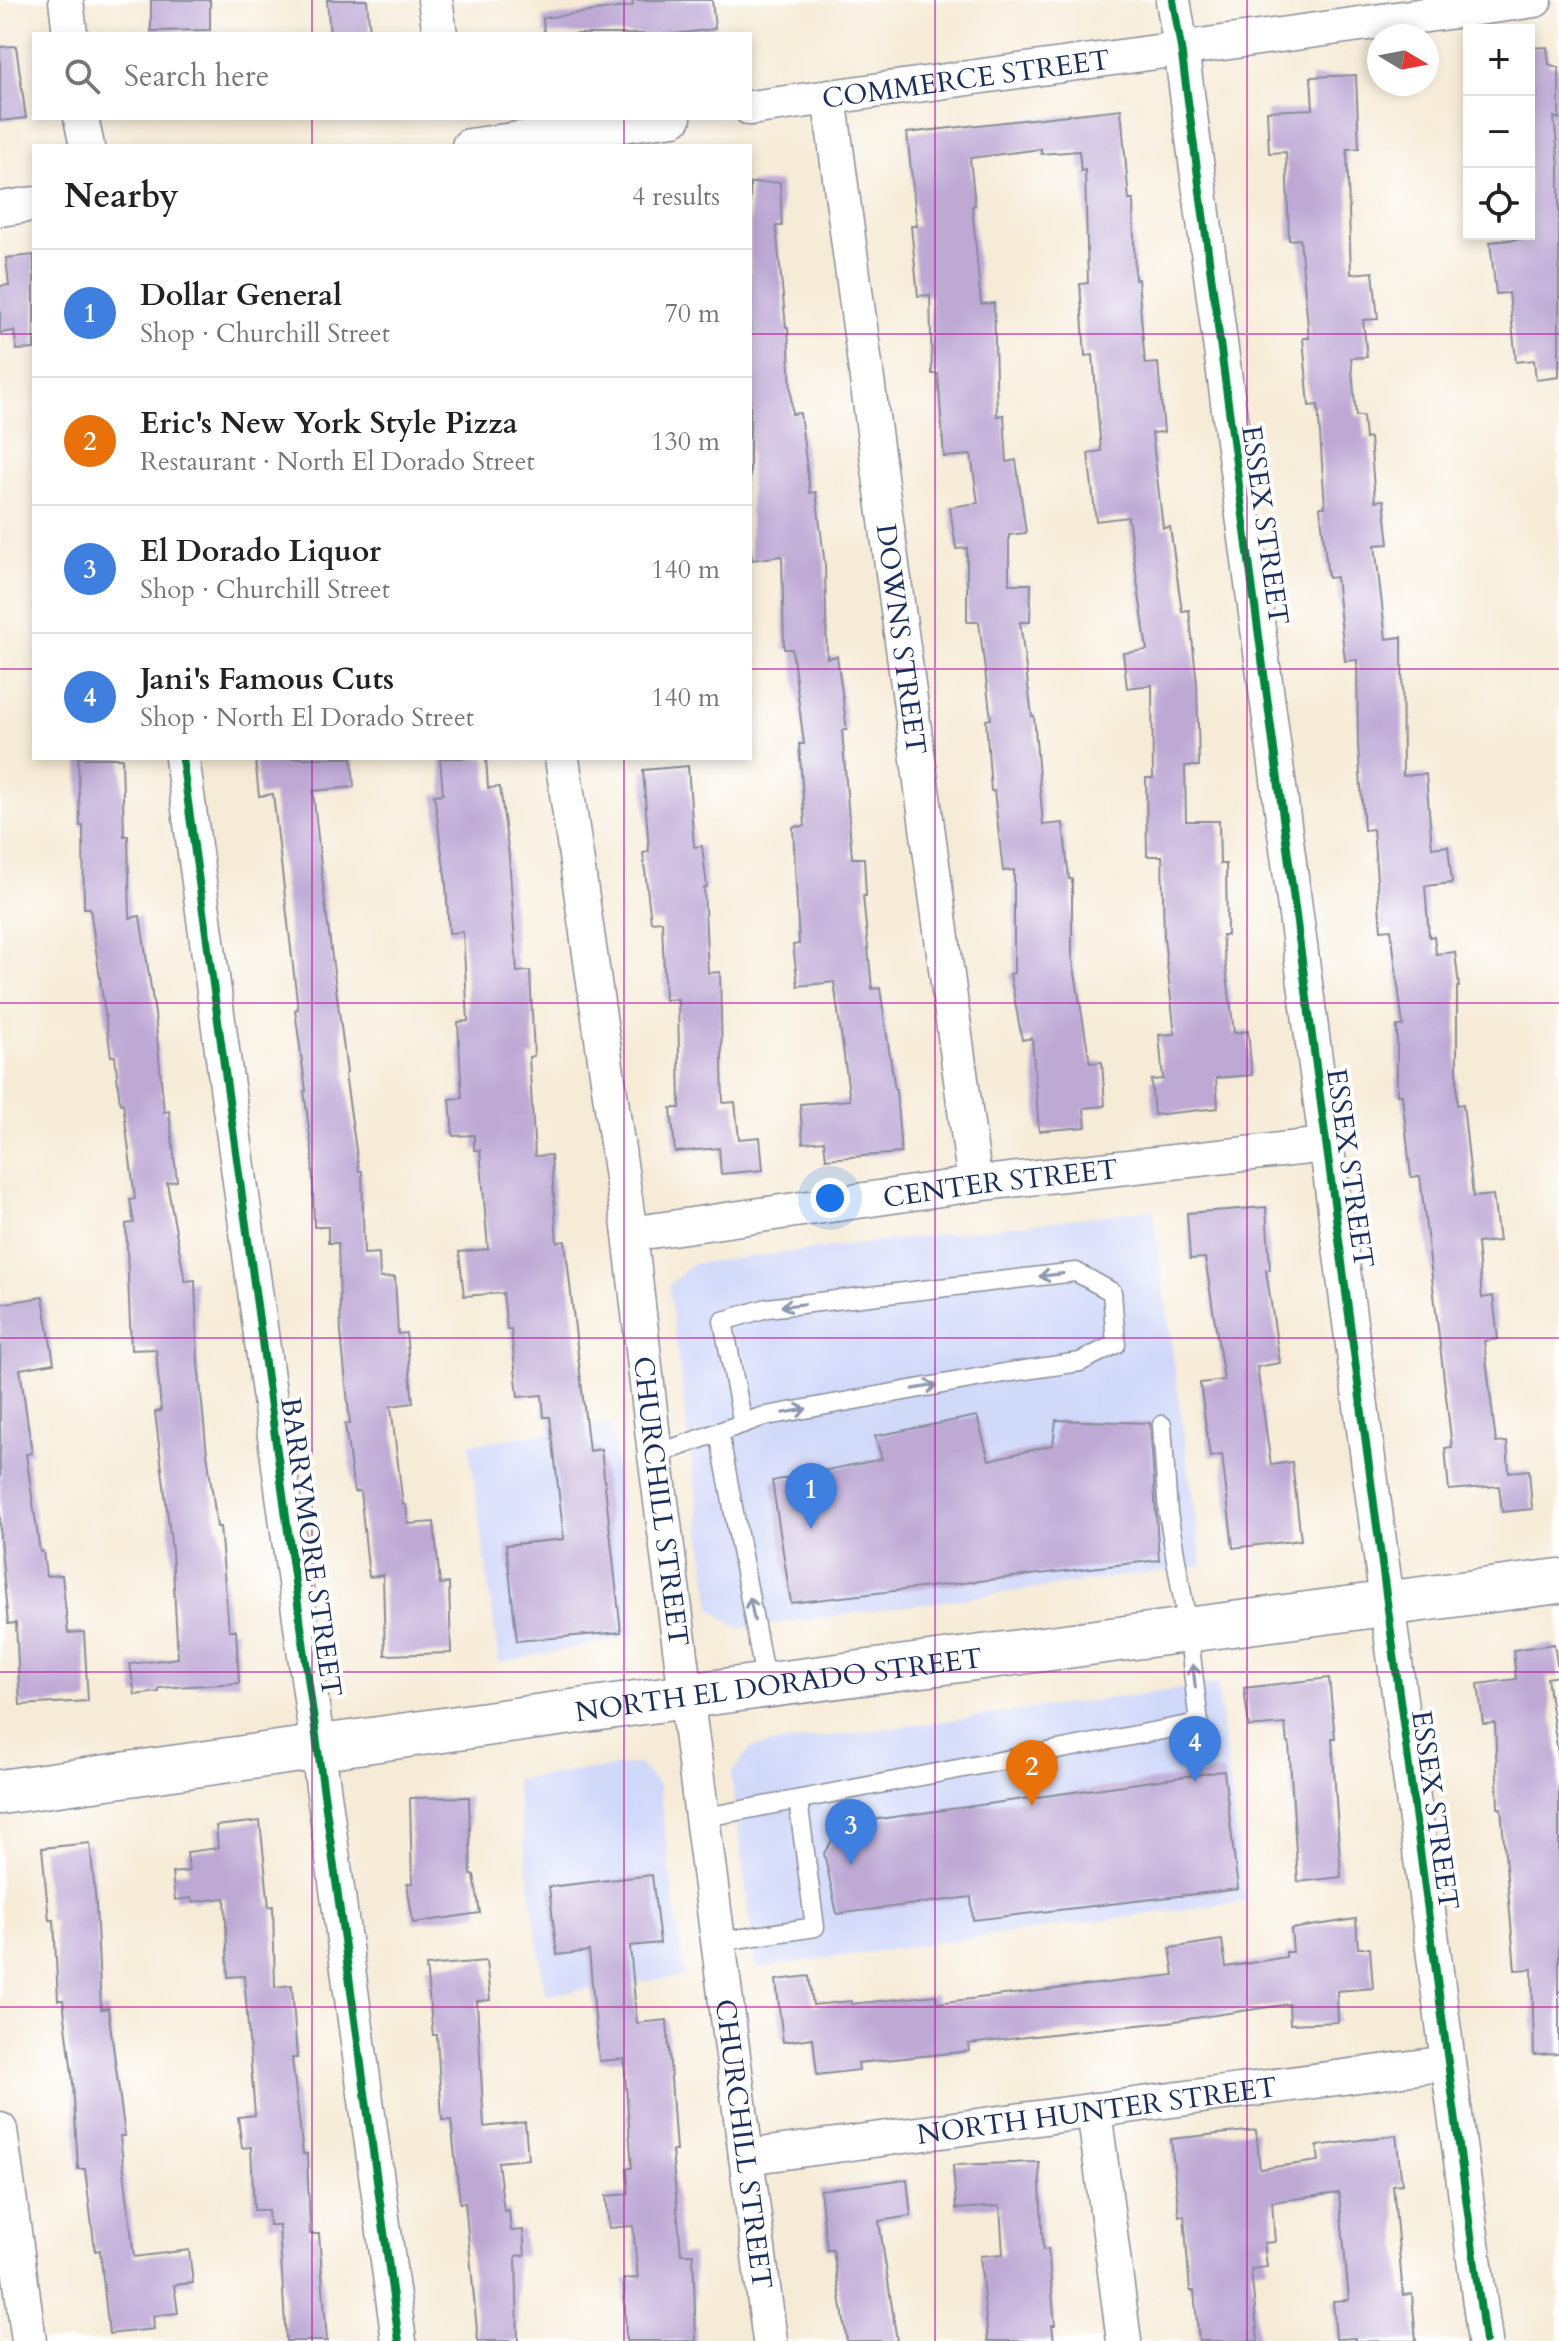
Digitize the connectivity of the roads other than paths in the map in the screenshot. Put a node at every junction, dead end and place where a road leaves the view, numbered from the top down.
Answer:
1 (66, 0) edge
2 (435, 0) edge
3 (1173, 0) edge
4 (1535, 0) edge
5 (70, 32) edge
6 (440, 32) edge
7 (1181, 48) junction
8 (829, 96) junction
9 (752, 108) edge
10 (81, 120) edge
11 (456, 120) edge
12 (659, 120) edge
13 (87, 144) edge
14 (465, 144) edge
15 (481, 144) edge
16 (32, 204) edge
17 (0, 209) edge
18 (182, 760) edge
19 (562, 760) edge
20 (1326, 1145) junction
21 (975, 1184) junction
22 (630, 1234) junction
23 (743, 1424) junction
24 (1162, 1425) dead end
25 (719, 1432) junction
26 (655, 1455) junction
27 (1559, 1581) edge
28 (1387, 1603) junction
29 (1188, 1629) junction
30 (766, 1685) junction
31 (686, 1696) junction
32 (317, 1749) junction
33 (0, 1792) edge
34 (798, 1800) junction
35 (701, 1818) junction
36 (717, 1942) junction
37 (1448, 2063) junction
38 (1094, 2110) junction
39 (0, 2130) edge
40 (746, 2157) junction
41 (29, 2341) edge
42 (399, 2341) edge
43 (770, 2341) edge
44 (1124, 2341) edge
45 (1485, 2341) edge

1 - 5 street
2 - 6 street
3 - 7 street, ESSEX STREET
4 - 7 street, COMMERCE STREET
7 - 8 street, COMMERCE STREET
7 - 20 street, ESSEX STREET
8 - 9 street, COMMERCE STREET
8 - 21 street, DOWNS STREET
10 - 13 street
11 - 14 street
12 - 15 street
16 - 17 street
18 - 32 street, BARRYMORE STREET
19 - 22 street, CHURCHILL STREET
20 - 21 street, CENTER STREET
20 - 28 street, ESSEX STREET
21 - 22 street, CENTER STREET
22 - 26 street, CHURCHILL STREET
23 -> 23 lane
23 - 25 lane
24 - 29 lane
25 - 26 lane
30 -> 25 lane
26 - 31 street, CHURCHILL STREET
27 - 28 main road, NORTH EL DORADO STREET
28 - 29 main road, NORTH EL DORADO STREET
28 - 37 street, ESSEX STREET
29 - 30 main road, NORTH EL DORADO STREET
34 -> 29 lane
30 - 31 main road, NORTH EL DORADO STREET
31 - 32 main road, NORTH EL DORADO STREET
31 - 35 street, CHURCHILL STREET
32 - 33 main road, NORTH EL DORADO STREET
32 - 42 street, BARRYMORE STREET
34 - 35 lane
34 - 36 lane
35 - 36 street, CHURCHILL STREET
36 - 40 street, CHURCHILL STREET
37 - 38 street, NORTH HUNTER STREET
37 - 45 street, ESSEX STREET
38 - 40 street, NORTH HUNTER STREET
38 - 44 street
39 - 41 street
40 - 43 street, CHURCHILL STREET

